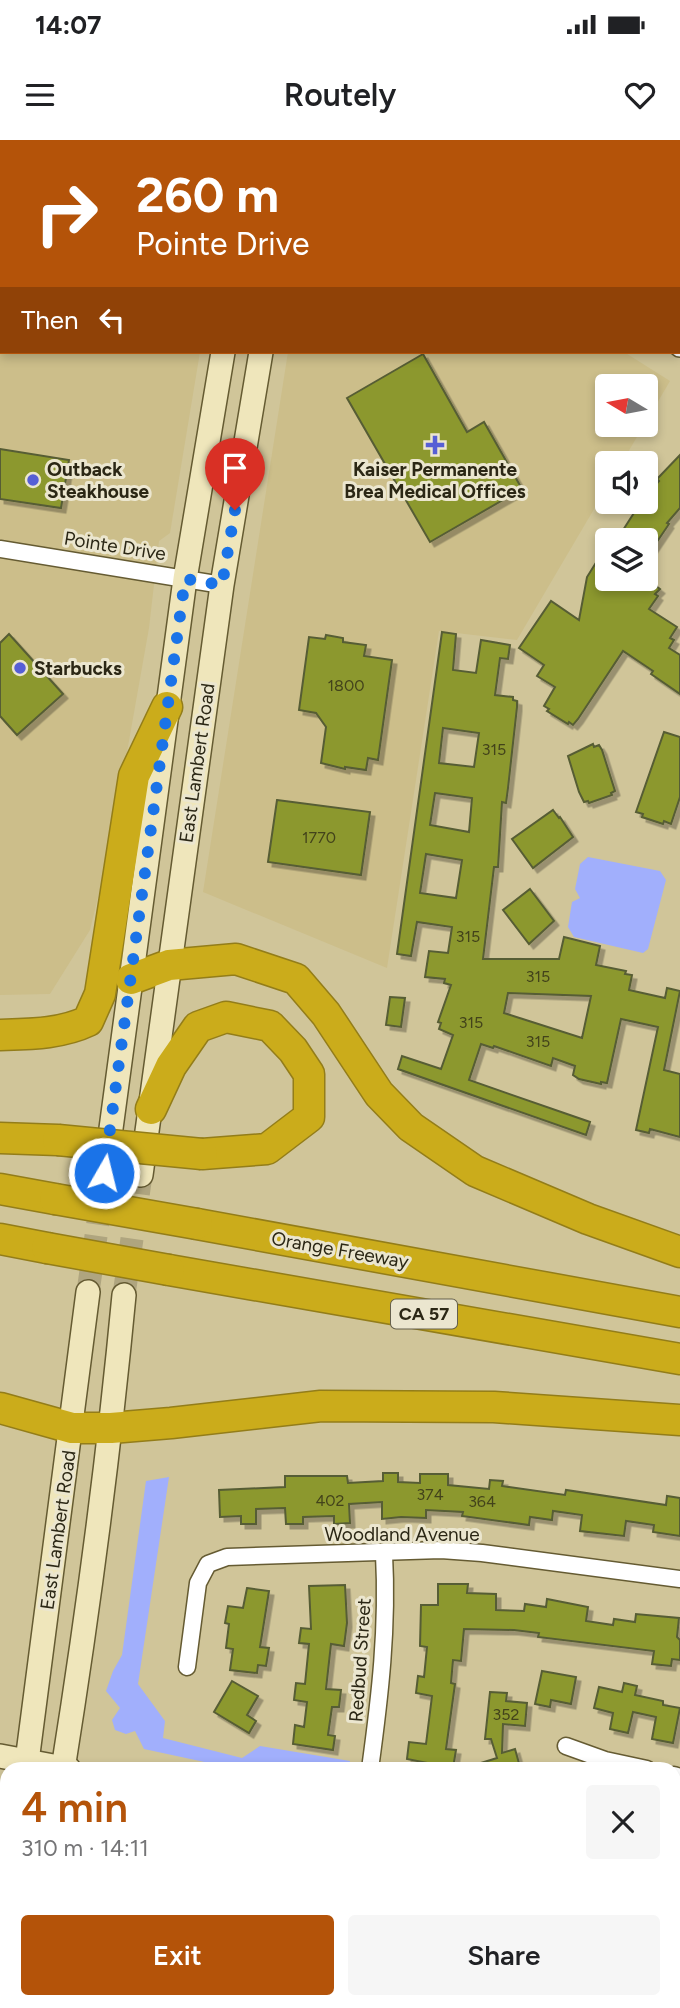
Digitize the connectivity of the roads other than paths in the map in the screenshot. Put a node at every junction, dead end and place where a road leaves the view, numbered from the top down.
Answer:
1 (223, 354) edge
2 (261, 354) edge
3 (0, 549) edge
4 (185, 579) junction
5 (222, 585) junction
6 (167, 707) junction
7 (169, 965) junction
8 (131, 979) junction
9 (0, 1035) edge
10 (151, 1109) junction
11 (0, 1138) edge
12 (104, 1173) tunnel mouth
13 (141, 1175) tunnel mouth
14 (0, 1189) edge
15 (0, 1239) edge
16 (680, 1252) edge
17 (89, 1292) tunnel mouth
18 (124, 1295) tunnel mouth
19 (680, 1312) edge
20 (680, 1359) edge
21 (0, 1408) edge
22 (680, 1420) edge
23 (72, 1427) junction
24 (111, 1428) junction
25 (384, 1553) junction
26 (680, 1579) edge
27 (187, 1667) dead end
28 (566, 1746) dead end
29 (0, 1756) edge
30 (18, 1762) edge
31 (27, 1762) edge
32 (66, 1762) edge
33 (371, 1762) edge
34 (614, 1762) edge

1 - 4 main road, East Lambert Road
2 - 5 main road, East Lambert Road
3 - 4 street, Pointe Drive
4 - 5 street, Pointe Drive
4 - 6 main road, East Lambert Road
5 - 7 main road, East Lambert Road
6 - 8 main road, East Lambert Road
6 - 9 highway
7 - 8 highway
7 - 10 main road, East Lambert Road
7 - 16 highway
8 - 12 main road, East Lambert Road
10 - 11 highway, bridge
10 - 13 main road, East Lambert Road
14 - 19 highway, Orange Freeway / CA 57, bridge
15 - 20 highway, CA 57, bridge
17 - 23 main road, East Lambert Road
18 - 24 main road, East Lambert Road
21 - 23 highway
22 - 24 highway
23 - 24 highway
23 - 31 main road, East Lambert Road
24 - 32 main road, East Lambert Road
25 - 26 street, Woodland Avenue
25 - 27 street, Woodland Avenue
25 - 33 street, Redbud Street
28 - 34 street
29 - 30 main road

